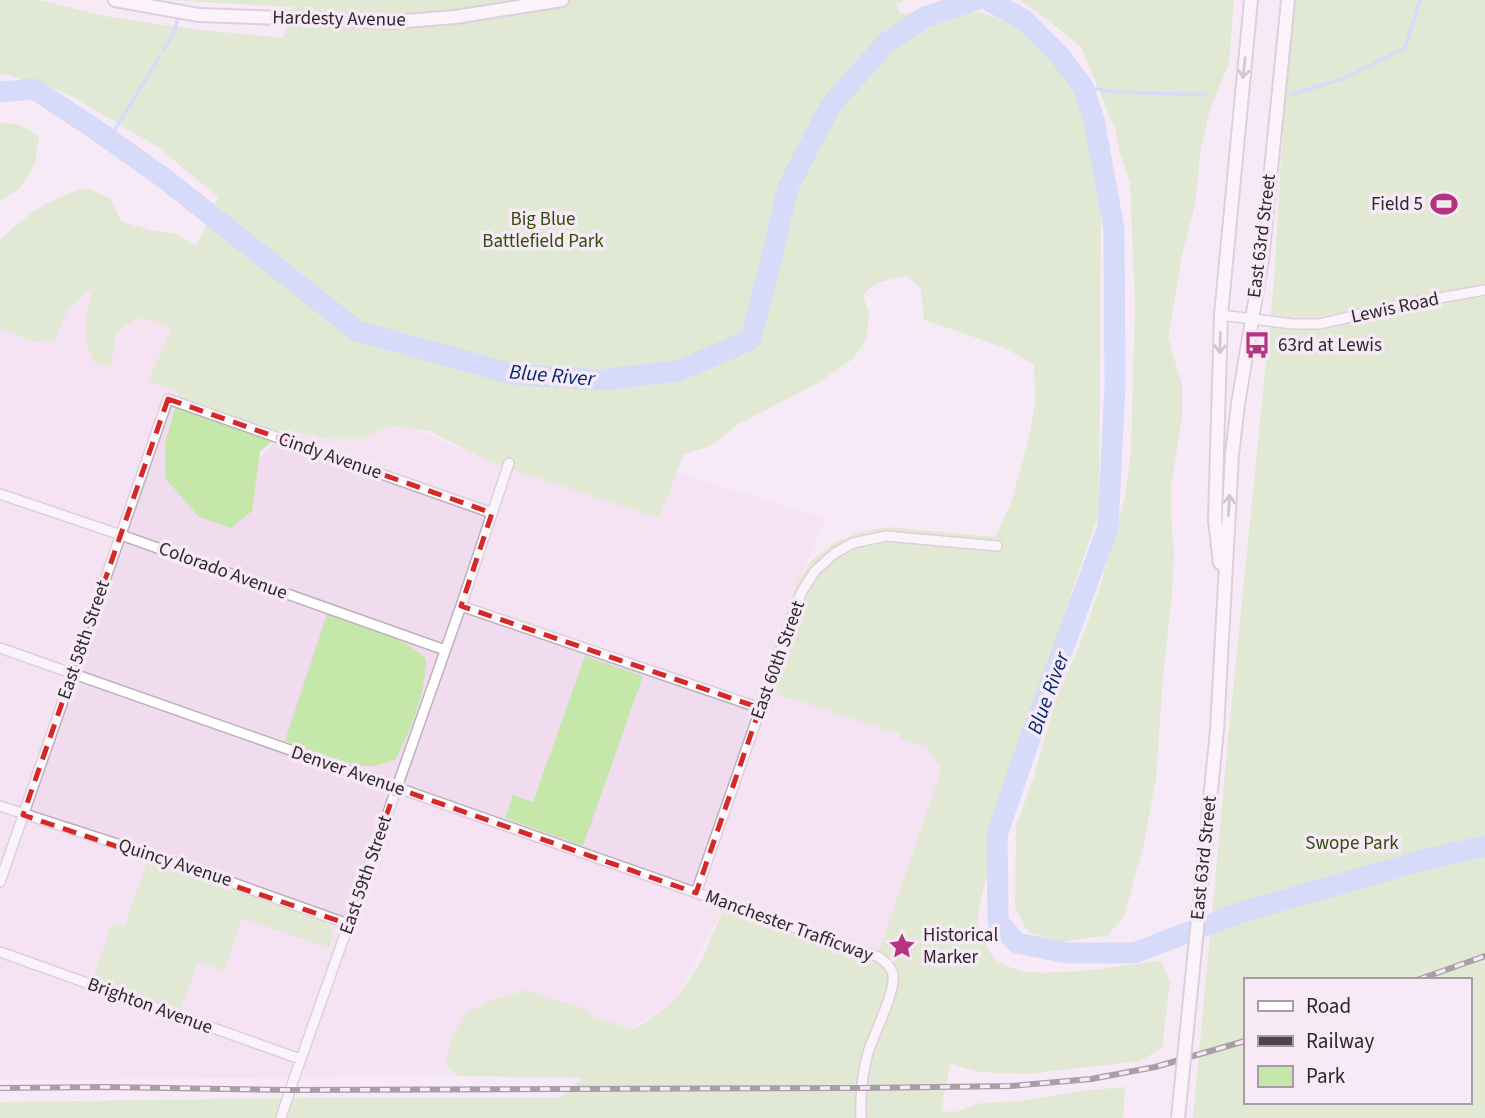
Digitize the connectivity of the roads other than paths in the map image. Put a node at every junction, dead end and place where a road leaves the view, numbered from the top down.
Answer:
1 (115, 0) edge
2 (562, 0) edge
3 (1251, 0) edge
4 (1288, 0) edge
5 (1485, 290) edge
6 (1221, 315) junction
7 (1252, 319) junction
8 (168, 399) joint
9 (509, 463) dead end
10 (0, 494) edge
11 (492, 513) junction
12 (121, 535) junction
13 (997, 545) dead end
14 (1224, 598) junction
15 (461, 606) junction
16 (0, 648) edge
17 (445, 650) junction
18 (72, 674) junction
19 (760, 708) junction
20 (396, 789) junction
21 (0, 806) edge
22 (23, 815) junction
23 (0, 882) edge
24 (696, 893) junction
25 (348, 924) junction
26 (0, 952) edge
27 (300, 1059) junction
28 (281, 1118) edge
29 (860, 1118) edge
30 (1178, 1118) edge

1 - 2 main road, Hardesty Avenue
3 -> 6 main road, East 63rd Street
4 - 7 main road, East 63rd Street
5 - 7 street, Lewis Road
6 - 7 street, Lewis Road
6 -> 14 main road, East 63rd Street
14 -> 7 main road, East 63rd Street
8 - 11 street, Cindy Avenue
8 - 12 street, East 58th Street
9 - 11 street, East 59th Street
10 - 12 street, Colorado Avenue
11 - 15 street, East 59th Street
12 - 17 street, Colorado Avenue
12 - 18 street, East 58th Street
13 - 19 street, East 60th Street
14 - 30 main road, East 63rd Street, bridge
15 - 17 street, East 59th Street
15 - 19 street
16 - 18 street, Denver Avenue
17 - 20 street, East 59th Street
18 - 20 street, Denver Avenue
18 - 22 street, East 58th Street
19 - 24 street, East 60th Street
20 - 24 street, Denver Avenue
20 - 25 street, East 59th Street
21 - 22 street, Quincy Avenue
22 - 23 street, East 58th Street
22 - 25 street, Quincy Avenue
24 - 29 street, Manchester Trafficway
25 - 27 street, East 59th Street
26 - 27 street, Brighton Avenue
27 - 28 street, East 59th Street

